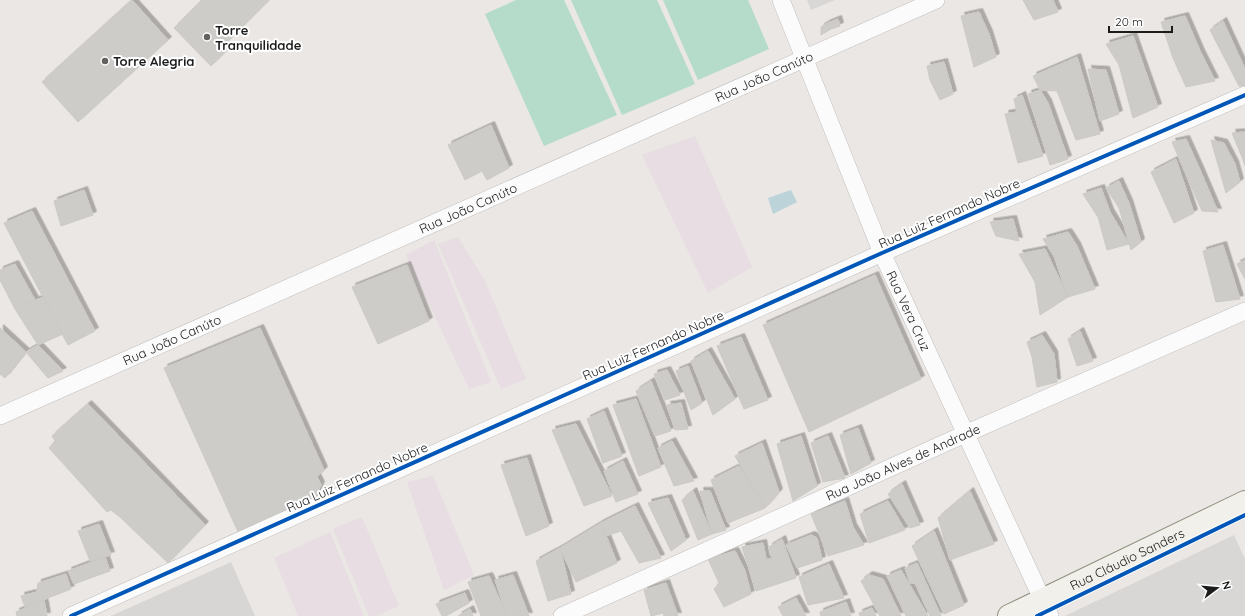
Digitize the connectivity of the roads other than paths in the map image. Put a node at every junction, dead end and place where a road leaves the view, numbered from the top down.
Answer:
1 (781, 0) edge
2 (936, 0) edge
3 (805, 58) junction
4 (1245, 95) edge
5 (882, 253) junction
6 (1245, 311) edge
7 (0, 416) edge
8 (965, 434) junction
9 (1245, 502) edge
10 (1046, 608) edge
11 (71, 616) edge
12 (562, 616) edge
13 (1009, 616) edge

1 - 3 street, Rua Vera Cruz
2 - 3 street, Rua João Canúto
3 - 5 street, Rua Vera Cruz
3 - 7 street, Rua João Canúto
4 - 5 street, Rua Luiz Fernando Nobre
5 - 8 street, Rua Vera Cruz
5 - 11 street, Rua Luiz Fernando Nobre
6 - 8 street, Rua João Alves de Andrade
8 - 10 street, Rua Vera Cruz
8 - 12 street, Rua João Alves de Andrade
9 - 10 main road, Rua Cláudio Sanders
10 - 13 main road, Rua Cláudio Sanders

